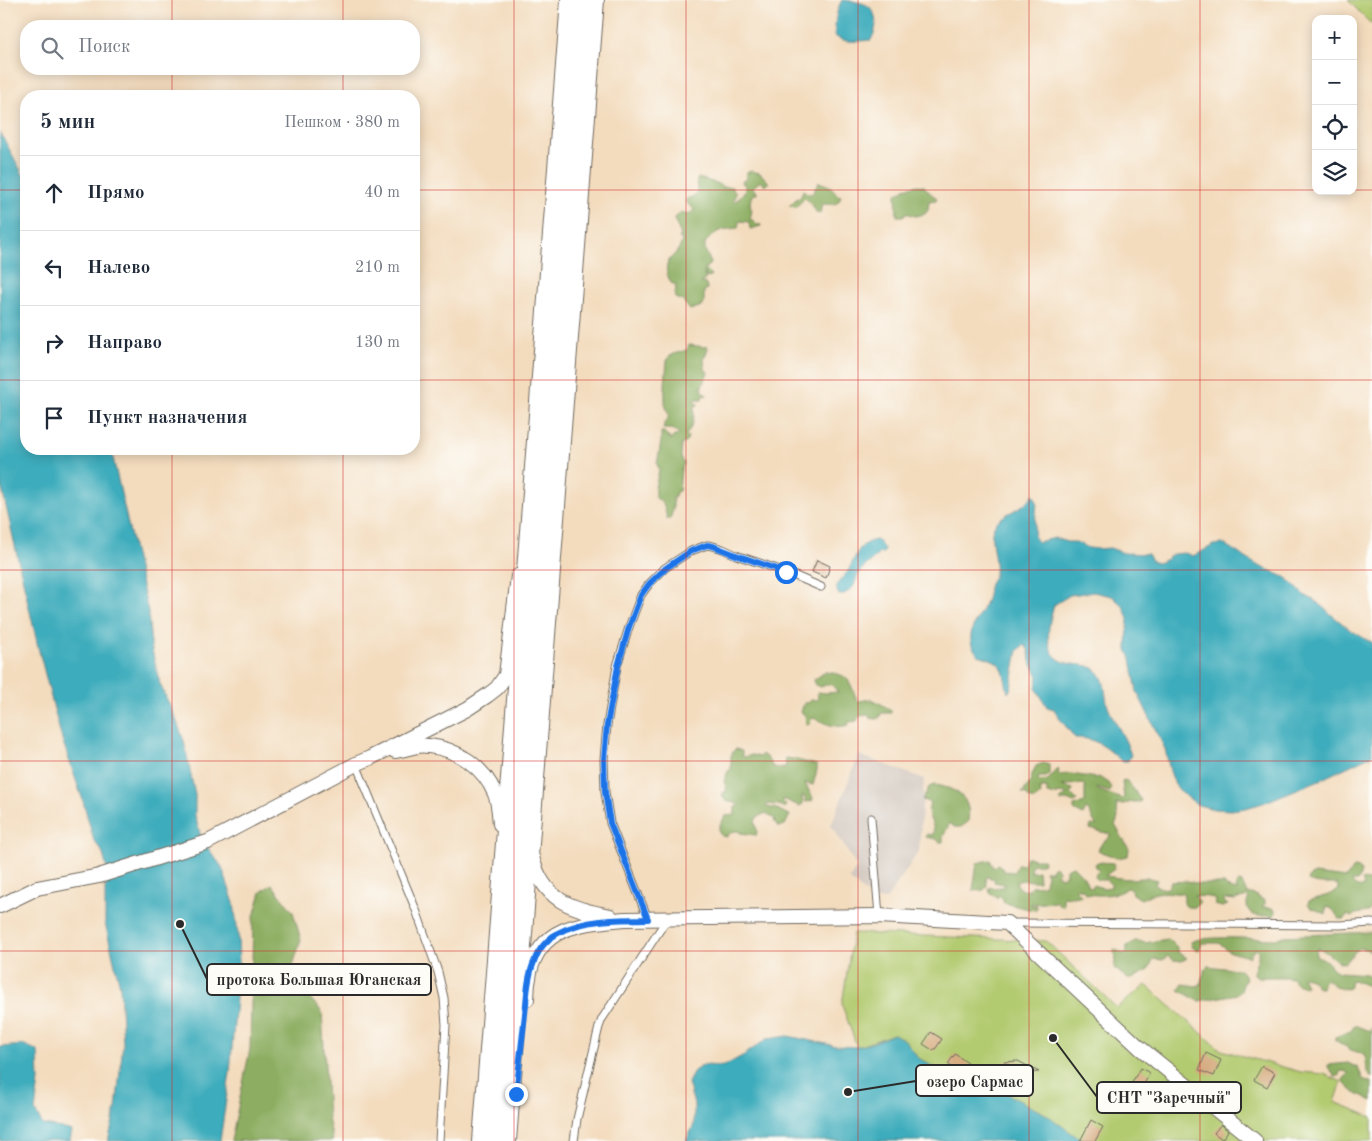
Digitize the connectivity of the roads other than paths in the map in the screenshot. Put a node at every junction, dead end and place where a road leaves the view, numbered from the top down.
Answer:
1 (572, 0) edge
2 (593, 0) edge
3 (540, 422) junction
4 (821, 587) dead end
5 (370, 758) junction
6 (356, 764) junction
7 (870, 818) dead end
8 (529, 826) junction
9 (505, 873) junction
10 (0, 906) edge
11 (878, 916) junction
12 (625, 919) junction
13 (648, 919) junction
14 (668, 919) junction
15 (1007, 923) junction
16 (1372, 923) edge
17 (439, 1141) edge
18 (484, 1141) edge
19 (505, 1141) edge
20 (574, 1141) edge
21 (1255, 1141) edge

1 - 3 highway
2 - 8 highway
3 - 5 street
3 - 9 highway
4 - 13 lane
5 - 6 street
5 - 9 street
6 - 10 street
6 - 17 lane
7 - 11 lane
8 - 12 street
8 - 19 highway
9 - 18 highway
11 - 14 street
11 - 15 street
12 - 13 street
12 - 19 street
13 - 14 street
14 - 20 lane
15 - 16 lane
15 - 21 street

